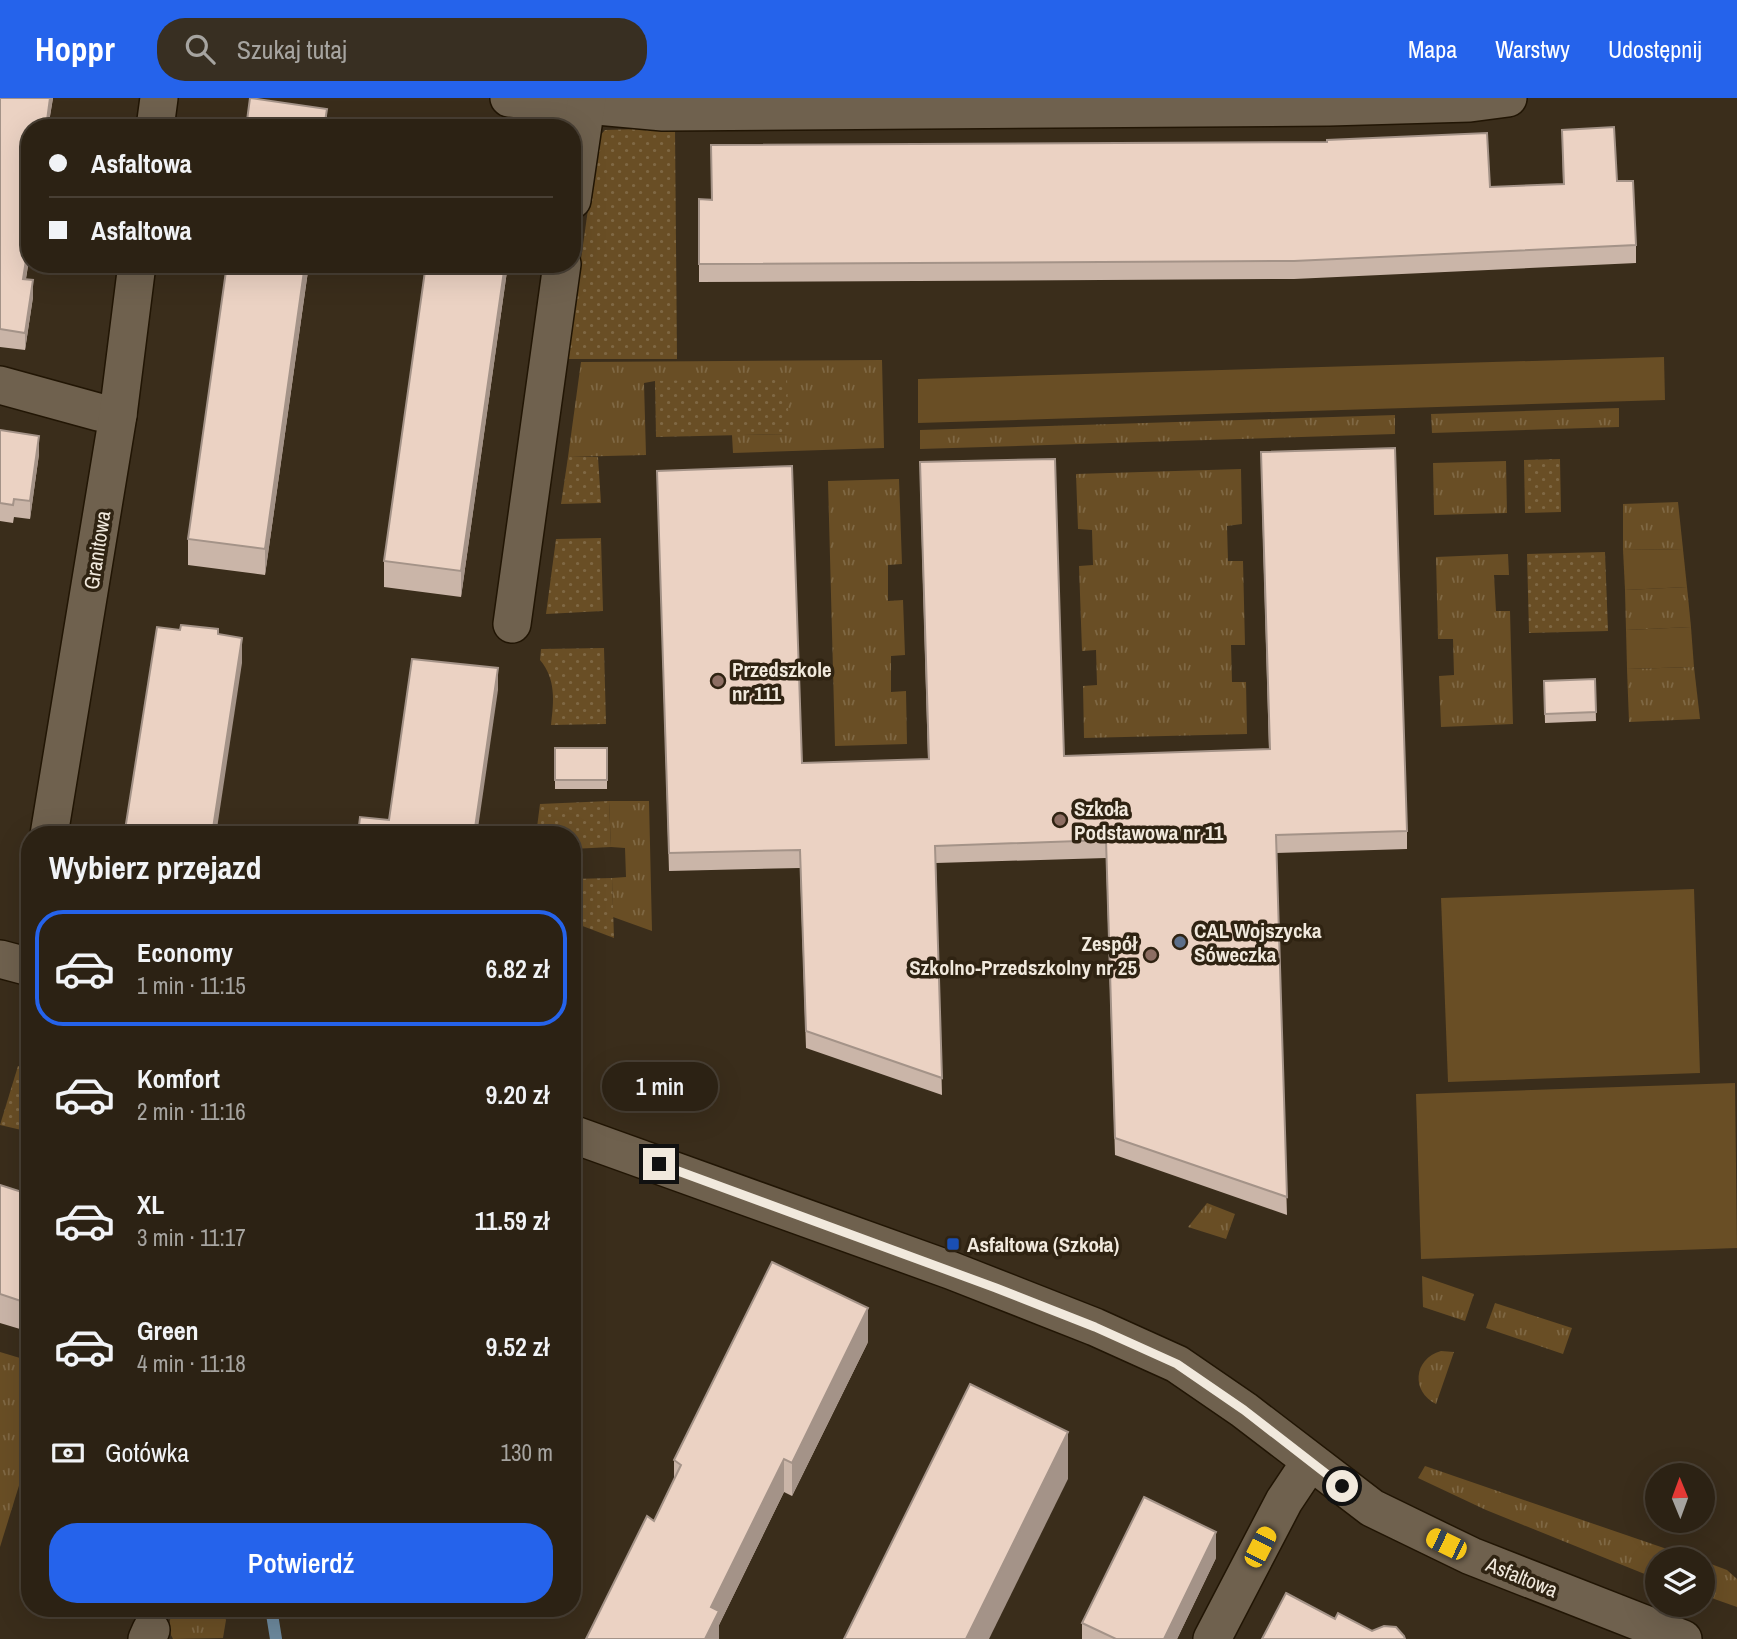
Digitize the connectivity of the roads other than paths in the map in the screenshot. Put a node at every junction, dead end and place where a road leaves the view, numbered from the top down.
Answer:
1 (159, 98) edge
2 (509, 98) edge
3 (1508, 98) edge
4 (587, 102) edge
5 (1329, 103) edge
6 (961, 104) edge
7 (156, 119) edge
8 (581, 141) edge
9 (136, 273) edge
10 (561, 273) edge
11 (0, 385) edge
12 (118, 415) junction
13 (512, 624) dead end
14 (50, 826) edge
15 (581, 1137) edge
16 (1310, 1462) junction
17 (1212, 1639) edge
18 (1683, 1639) edge

1 - 7 street
2 - 4 street
3 - 5 street
4 - 6 street
4 - 8 street
5 - 6 street
9 - 12 street, Granitowa
10 - 13 street
11 - 12 street
12 - 14 street, Granitowa
15 - 16 street, Asfaltowa
16 - 17 street
16 - 18 street, Asfaltowa

